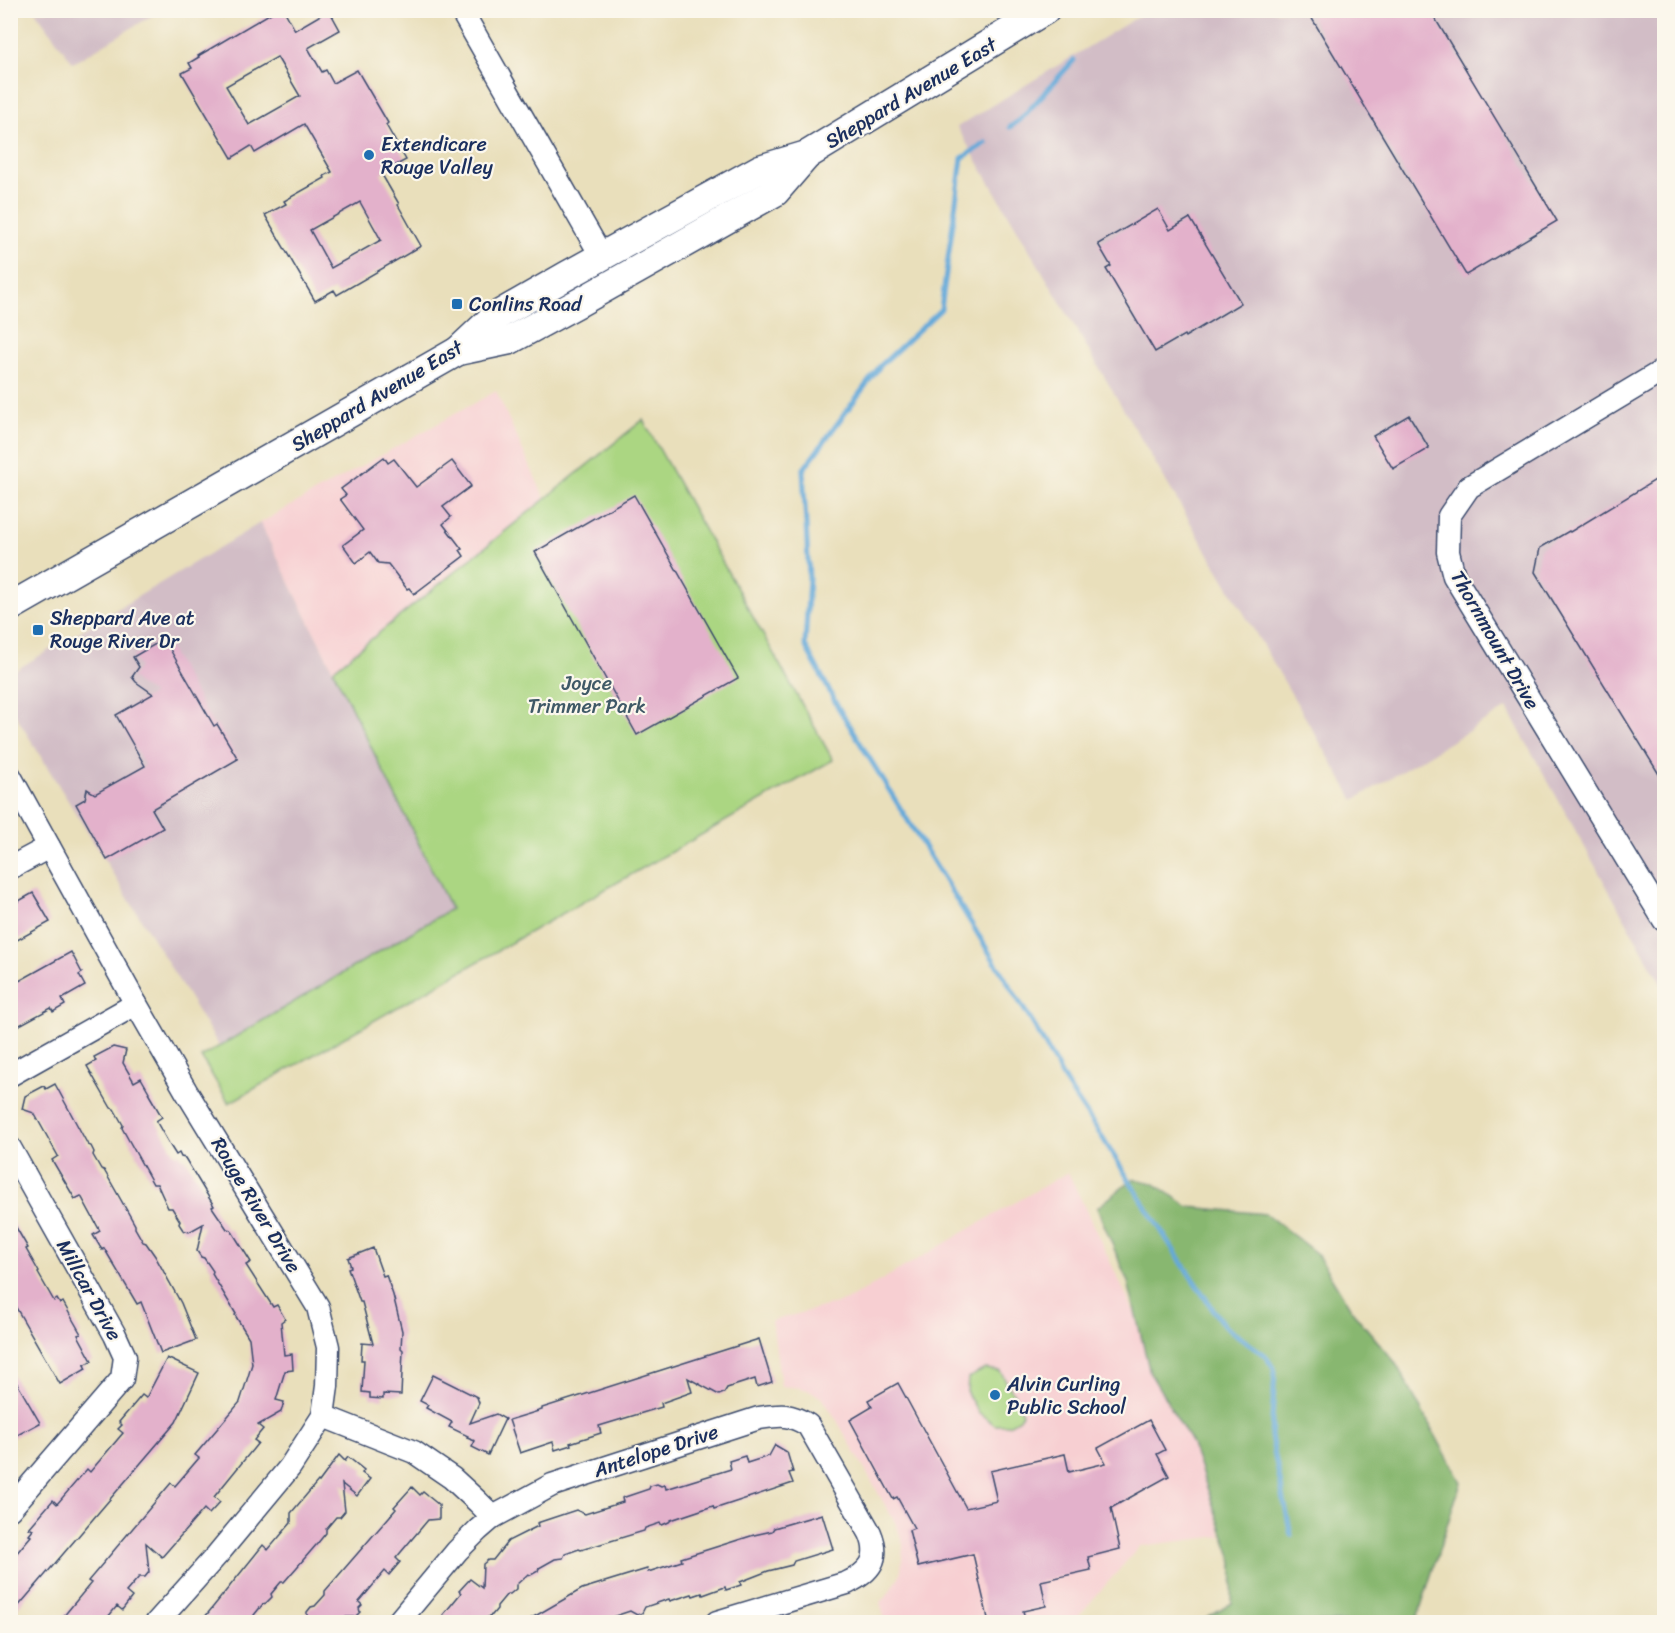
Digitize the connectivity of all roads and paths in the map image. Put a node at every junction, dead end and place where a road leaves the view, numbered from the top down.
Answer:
1 (461, 10) edge
2 (1045, 10) edge
3 (610, 268) junction
4 (1665, 370) edge
5 (10, 607) edge
6 (10, 776) edge
7 (49, 847) junction
8 (10, 868) edge
9 (1665, 920) edge
10 (136, 1004) junction
11 (10, 1075) edge
12 (10, 1148) edge
13 (323, 1416) junction
14 (11, 1508) edge
15 (493, 1517) junction
16 (157, 1623) edge
17 (398, 1623) edge
18 (717, 1623) edge

1 - 3 street
2 - 3 main road, Sheppard Avenue East
3 - 5 main road, Sheppard Avenue East
4 - 9 street, Thornmount Drive
6 - 7 street, Rouge River Drive
7 - 8 street
7 - 10 street, Rouge River Drive
10 - 11 street
10 - 13 street, Rouge River Drive
12 - 14 street, Millcar Drive
13 - 15 street
13 - 16 street, Rouge River Drive
15 - 17 street, Antelope Drive
15 - 18 street, Antelope Drive

